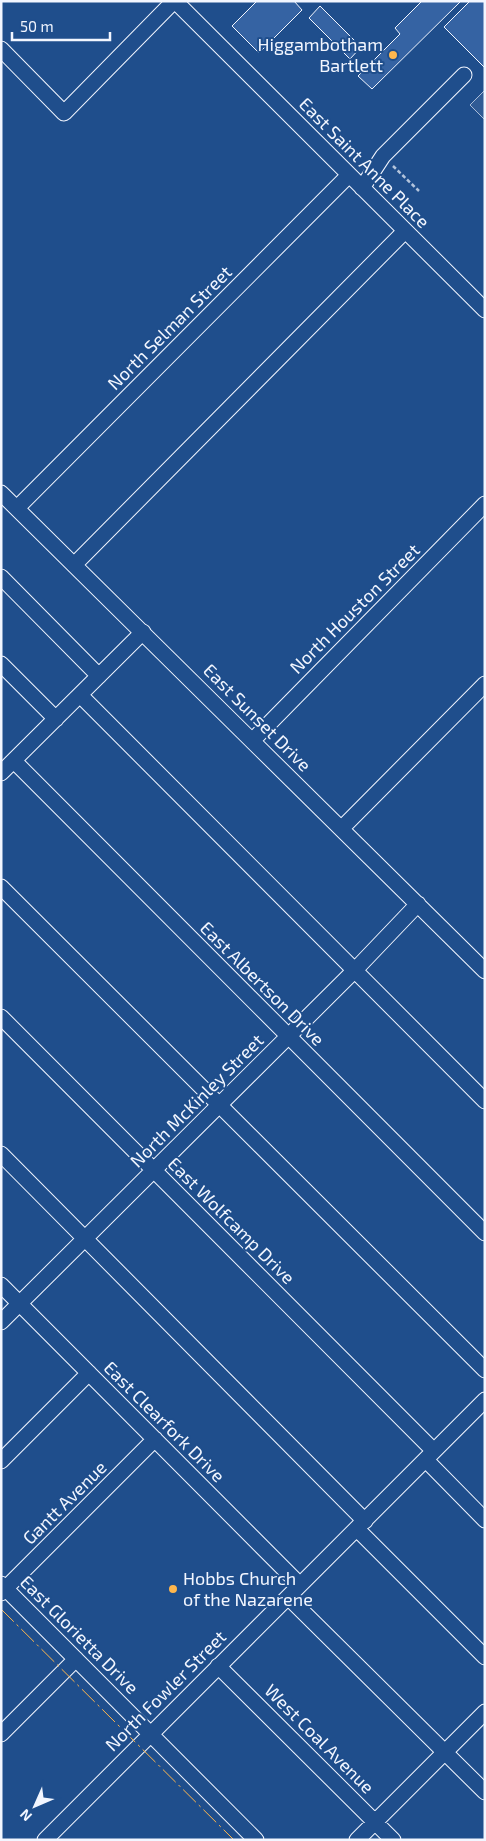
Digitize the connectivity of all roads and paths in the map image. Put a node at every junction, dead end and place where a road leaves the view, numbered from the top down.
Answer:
1 (174, 1) edge
2 (1, 49) edge
3 (464, 75) dead end
4 (383, 156) junction
5 (349, 174) junction
6 (362, 188) junction
7 (419, 191) dead end
8 (405, 231) junction
9 (485, 310) edge
10 (1, 492) edge
11 (485, 504) edge
12 (17, 508) junction
13 (74, 565) junction
14 (1, 577) edge
15 (143, 632) junction
16 (1, 664) edge
17 (99, 676) junction
18 (485, 684) edge
19 (80, 695) junction
20 (56, 719) junction
21 (252, 740) junction
22 (7, 763) edge
23 (342, 828) junction
24 (1, 887) edge
25 (418, 904) junction
26 (482, 963) edge
27 (355, 970) junction
28 (1, 1017) edge
29 (288, 1037) junction
30 (485, 1101) edge
31 (220, 1104) junction
32 (1, 1154) edge
33 (154, 1170) junction
34 (485, 1233) edge
35 (86, 1238) junction
36 (1, 1285) edge
37 (20, 1304) junction
38 (1, 1322) edge
39 (485, 1370) edge
40 (89, 1373) junction
41 (485, 1400) edge
42 (155, 1439) junction
43 (430, 1456) junction
44 (1, 1461) edge
45 (485, 1520) edge
46 (361, 1525) junction
47 (300, 1585) junction
48 (3, 1589) edge
49 (288, 1596) junction
50 (485, 1657) edge
51 (76, 1659) junction
52 (218, 1666) junction
53 (485, 1712) edge
54 (1, 1734) edge
55 (152, 1734) junction
56 (445, 1752) junction
57 (485, 1792) edge
58 (375, 1822) junction
59 (45, 1840) edge
60 (256, 1840) edge
61 (357, 1840) edge
62 (393, 1840) edge

1 - 2 street
1 - 5 street, East Saint Anne Place
3 - 4 street
4 - 6 street
4 - 7 path
5 - 6 street, East Saint Anne Place
5 - 12 street, North Selman Street
6 - 8 street, East Saint Anne Place
8 - 9 street, East Saint Anne Place
8 - 13 street
10 - 12 street, East Sunset Drive
11 - 21 street, North Houston Street
12 - 13 street, East Sunset Drive
13 - 15 street, East Sunset Drive
14 - 17 street
15 - 17 street
15 - 21 street, East Sunset Drive
16 - 20 street
17 - 19 street
18 - 23 street
19 - 20 street
19 - 27 street
20 - 22 street
21 - 23 street, East Sunset Drive
22 - 29 street, East Albertson Drive
23 - 25 street, East Sunset Drive
24 - 31 street
25 - 26 street, East Sunset Drive
25 - 27 street, North McKinley Street
27 - 29 street, North McKinley Street
27 - 30 street
28 - 33 street, East Wolfcamp Drive
29 - 31 street, North McKinley Street
29 - 34 street, East Albertson Drive
31 - 33 street, North McKinley Street
31 - 39 street
32 - 35 street
33 - 35 street, North McKinley Street
33 - 43 street, East Wolfcamp Drive
35 - 37 street, North McKinley Street
35 - 46 street
36 - 37 street, East Clearfork Drive
37 - 38 street, North McKinley Street
37 - 40 street, East Clearfork Drive
40 - 42 street, East Clearfork Drive
40 - 44 street
41 - 43 street, North Fowler Street
42 - 47 street, East Clearfork Drive
42 - 48 street, Gantt Avenue
43 - 45 street, East Wolfcamp Drive
43 - 46 street, North Fowler Street
46 - 47 street, North Fowler Street
46 - 50 street
47 - 49 street, North Fowler Street
48 - 51 street, East Glorietta Drive
49 - 52 street, North Fowler Street
49 - 56 street
51 - 54 street
51 - 55 street, East Glorietta Drive
52 - 55 street, North Fowler Street
52 - 58 street, West Coal Avenue
53 - 56 street
55 - 59 street, North Fowler Street
55 - 60 street, East Glorietta Drive
56 - 57 street
56 - 58 street
58 - 61 street
58 - 62 street, West Coal Avenue

